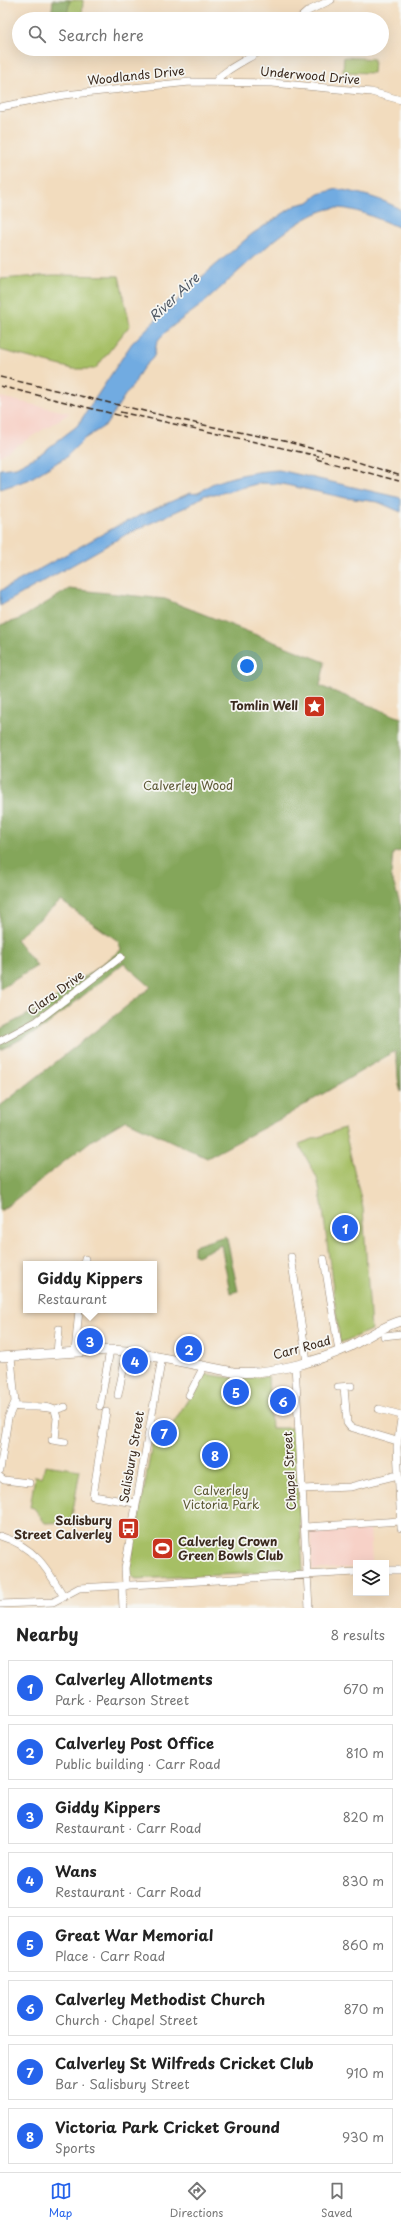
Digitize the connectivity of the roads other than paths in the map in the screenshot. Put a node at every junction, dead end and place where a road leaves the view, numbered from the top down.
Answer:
1 (331, 0) edge
2 (308, 12) edge
3 (253, 56) edge
4 (216, 82) junction
5 (401, 100) edge
6 (0, 107) edge
7 (121, 957) dead end
8 (0, 1041) edge
9 (291, 1257) dead end
10 (324, 1259) dead end
11 (79, 1313) edge
12 (401, 1321) edge
13 (59, 1329) dead end
14 (401, 1334) edge
15 (384, 1336) dead end
16 (110, 1350) junction
17 (127, 1351) junction
18 (339, 1351) junction
19 (75, 1352) junction
20 (57, 1354) junction
21 (0, 1357) edge
22 (11, 1357) junction
23 (162, 1357) junction
24 (307, 1362) junction
25 (295, 1365) junction
26 (204, 1366) junction
27 (344, 1387) dead end
28 (118, 1395) dead end
29 (189, 1395) dead end
30 (14, 1406) junction
31 (100, 1406) dead end
32 (65, 1407) dead end
33 (379, 1409) dead end
34 (55, 1410) junction
35 (106, 1412) dead end
36 (401, 1414) edge
37 (401, 1419) edge
38 (65, 1442) dead end
39 (398, 1445) edge
40 (0, 1470) edge
41 (398, 1475) junction
42 (0, 1477) edge
43 (29, 1483) dead end
44 (302, 1489) junction
45 (135, 1503) junction
46 (400, 1521) edge
47 (304, 1527) junction
48 (401, 1528) edge
49 (0, 1536) edge
50 (389, 1570) edge
51 (401, 1570) edge
52 (353, 1572) edge
53 (307, 1575) junction
54 (124, 1586) junction
55 (64, 1597) junction
56 (0, 1604) edge
57 (123, 1608) edge
58 (309, 1608) edge

1 - 2 street
3 - 4 street
4 - 5 street, Underwood Drive
4 - 6 street, Woodlands Drive
7 - 8 street, Clara Drive
9 - 24 street
10 - 18 street
11 - 19 street
12 - 18 main road, Carr Road
13 - 20 street
14 - 15 street
16 - 17 main road, Carr Road
16 - 19 main road, Carr Road
16 - 31 street
17 - 23 main road, Carr Road
17 - 28 street
18 - 24 main road, Carr Road
19 - 20 main road, Carr Road
20 - 22 main road, Carr Road
21 - 22 main road, Carr Road
22 - 30 street
23 - 26 main road, Carr Road
23 - 45 street, Salisbury Street
24 - 25 main road, Carr Road
25 - 26 main road, Carr Road
25 - 44 street, Chapel Street
26 - 29 street
27 - 39 street
30 - 34 street
30 - 40 street
32 - 34 street
33 - 36 street
34 - 38 street
35 - 45 street
37 - 39 street
39 - 41 street
41 - 44 street
41 - 46 street
42 - 43 street
44 - 47 street, Chapel Street
45 - 54 street, Salisbury Street
46 - 47 street
46 - 48 street
47 - 53 street, Chapel Street
49 - 55 street
50 - 51 street
52 - 53 street
53 - 54 street
53 - 58 street, Chapel Street
54 - 55 street
54 - 57 street, Salisbury Street
55 - 56 street

